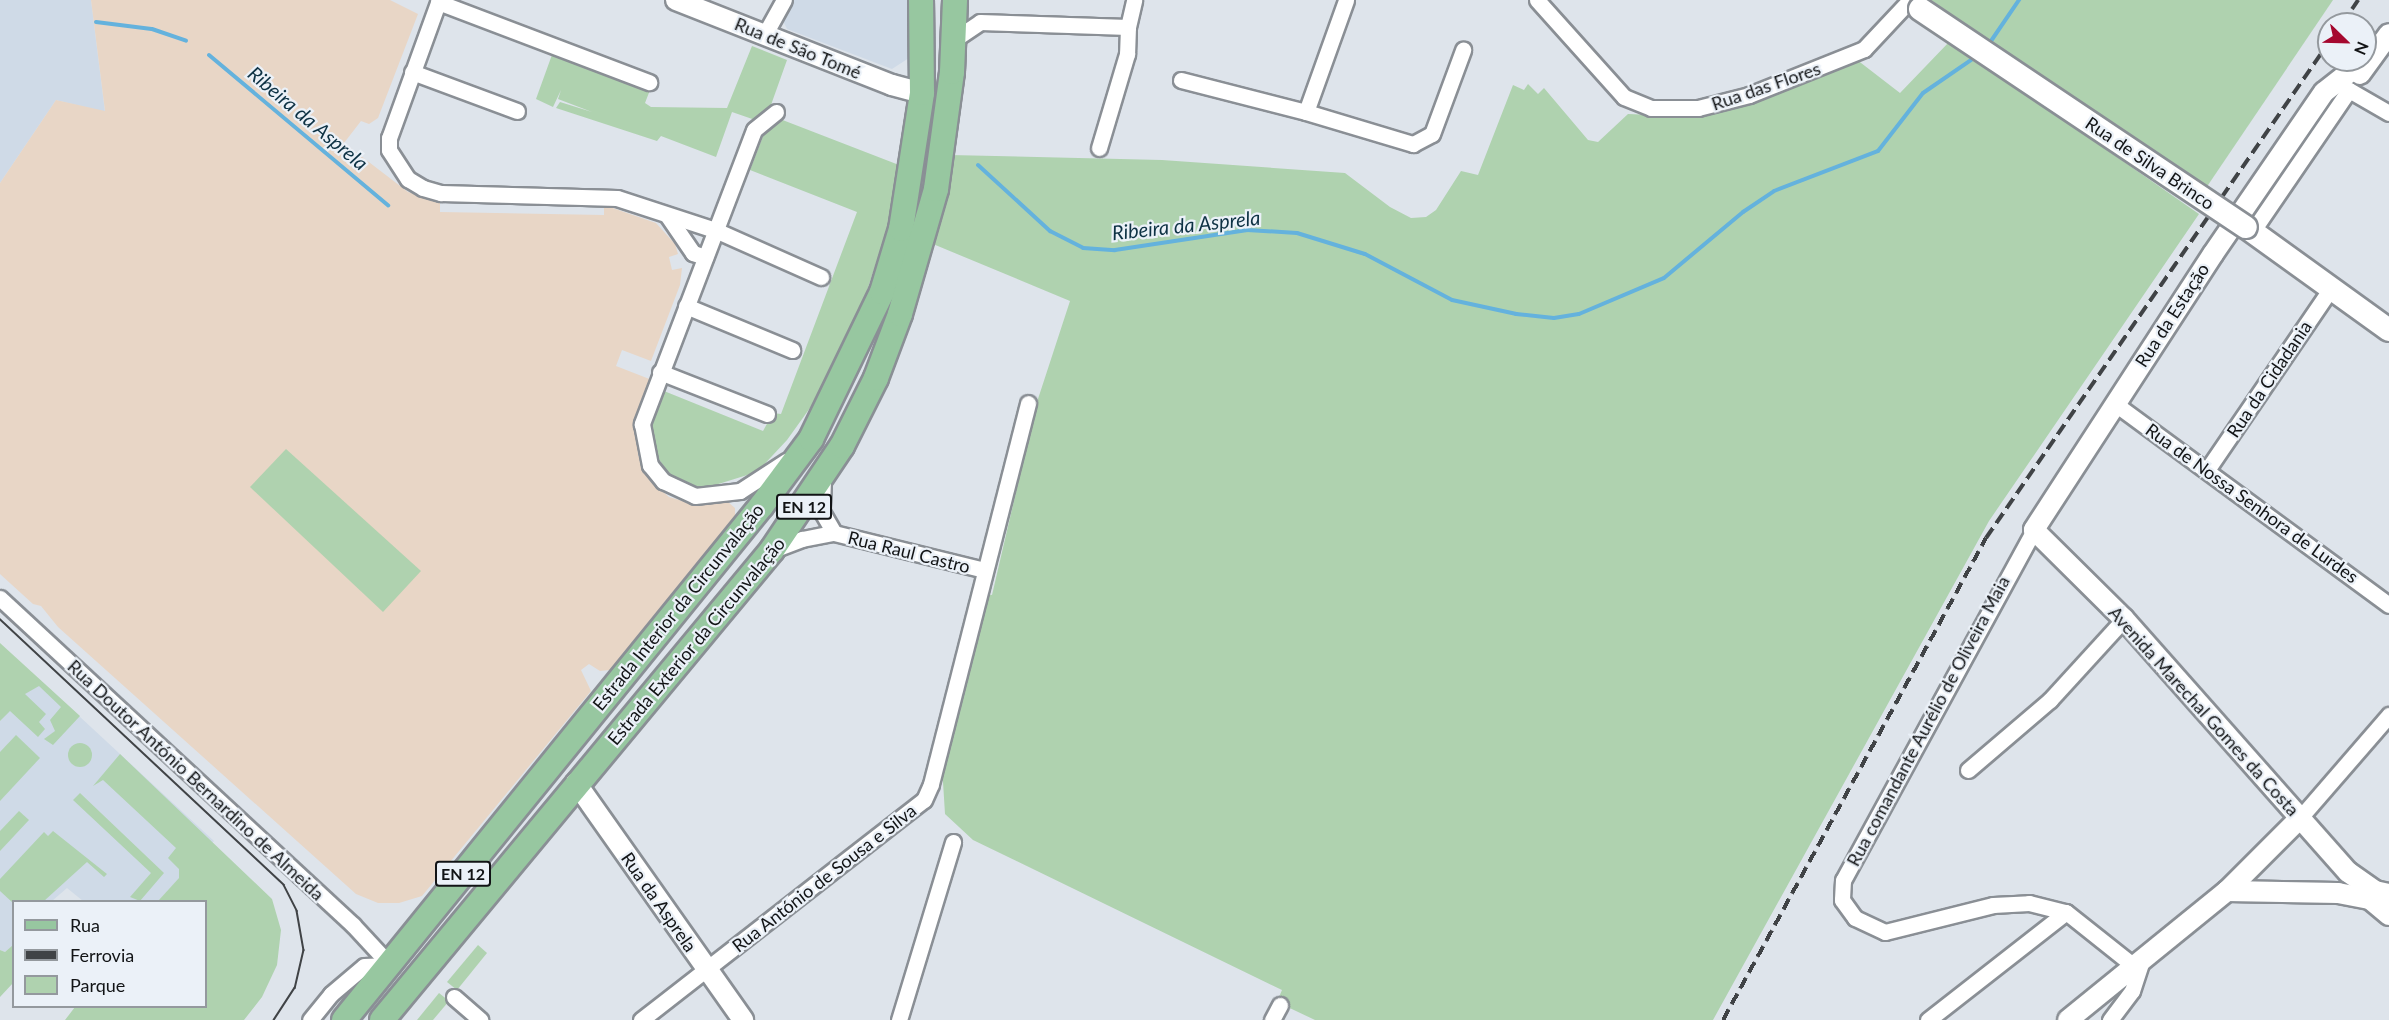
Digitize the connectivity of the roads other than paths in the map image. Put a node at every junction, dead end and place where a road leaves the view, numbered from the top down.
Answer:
1 (676, 0) edge
2 (784, 0) edge
3 (921, 0) edge
4 (1134, 0) edge
5 (1346, 0) edge
6 (1537, 0) edge
7 (439, 1) edge
8 (955, 1) edge
9 (1911, 3) edge
10 (980, 22) junction
11 (1128, 27) junction
12 (765, 34) junction
13 (955, 39) junction
14 (1463, 50) dead end
15 (412, 72) junction
16 (952, 72) junction
17 (2348, 72) edge
18 (2361, 72) edge
19 (1181, 80) dead end
20 (649, 82) dead end
21 (2349, 90) junction
22 (922, 93) junction
23 (2318, 105) junction
24 (517, 111) dead end
25 (776, 112) dead end
26 (1306, 112) junction
27 (2389, 113) edge
28 (1099, 148) dead end
29 (936, 189) junction
30 (667, 215) junction
31 (2249, 229) junction
32 (716, 230) junction
33 (689, 248) junction
34 (705, 257) junction
35 (820, 277) dead end
36 (694, 284) junction
37 (2331, 288) junction
38 (686, 306) junction
39 (2389, 330) edge
40 (792, 350) dead end
41 (660, 372) junction
42 (2114, 403) junction
43 (1028, 404) dead end
44 (766, 414) dead end
45 (811, 439) junction
46 (2207, 470) junction
47 (824, 474) junction
48 (2034, 530) junction
49 (834, 533) junction
50 (772, 550) junction
51 (985, 570) junction
52 (0, 598) edge
53 (2389, 604) edge
54 (2124, 619) junction
55 (2389, 715) edge
56 (564, 748) junction
57 (1968, 770) dead end
58 (580, 779) junction
59 (536, 782) junction
60 (2299, 819) junction
61 (953, 842) dead end
62 (2348, 872) junction
63 (2227, 891) junction
64 (2338, 893) junction
65 (2378, 894) edge
66 (2066, 912) junction
67 (2389, 915) edge
68 (2138, 962) junction
69 (390, 965) junction
70 (706, 969) junction
71 (454, 998) dead end
72 (1280, 1005) dead end
73 (310, 1020) edge
74 (344, 1020) edge
75 (369, 1020) edge
76 (382, 1020) edge
77 (480, 1020) edge
78 (641, 1020) edge
79 (743, 1020) edge
80 (899, 1020) edge
81 (1272, 1020) edge
82 (1928, 1020) edge
83 (2068, 1020) edge
84 (2110, 1020) edge

1 - 12 street, Rua de São Tomé
2 - 12 street
3 - 22 main road, Estrada Interior da Circunvalação / EN 12
4 - 11 street
5 - 26 street
6 - 9 street, Rua das Flores
7 - 15 street
7 - 20 street
8 - 10 street
8 - 13 main road, Estrada Exterior da Circunvalação / EN 12
9 - 31 main road, Rua de Silva Brinco, bridge
10 - 11 street
10 - 13 street
11 - 28 street
12 - 22 street, Rua de São Tomé
13 - 16 main road, Estrada Exterior da Circunvalação / EN 12
14 - 26 street
15 - 24 street
15 - 30 street
16 - 22 main road
16 - 29 main road, Estrada Exterior da Circunvalação / EN 12
17 - 23 street, Rua da Estação
18 - 21 street, Rua da Estação
19 - 26 street
21 - 23 street, Rua da Estação
21 - 27 street
21 - 31 street, Rua da Estação
22 - 29 main road, EN 12
22 - 45 main road, Estrada Interior da Circunvalação / EN 12
23 - 42 street, Rua da Estação
25 - 32 street
29 - 47 main road, Estrada Exterior da Circunvalação / EN 12
30 - 32 street
30 - 33 street
31 - 37 main road, Rua de Silva Brinco
32 - 34 street
32 - 35 street
33 - 34 street
33 - 36 street
34 - 36 street
36 - 38 street
37 - 39 main road, Rua de Silva Brinco
37 - 46 street, Rua da Cidadania
38 - 40 street
38 - 41 street
41 - 44 street
41 - 45 street
42 - 46 street, Rua de Nossa Senhora de Lurdes
42 - 48 street, Rua da Estação
43 - 51 street, Rua António de Sousa e Silva
45 - 56 main road, Estrada Interior da Circunvalação / EN 12
46 - 53 street, Rua de Nossa Senhora de Lurdes
47 - 49 street, Rua Raul Castro
47 - 50 main road, Estrada Exterior da Circunvalação / EN 12
48 - 54 street, Avenida Marechal Gomes da Costa
48 - 66 street, Rua comandante Aurélio de Oliveira Maia
49 - 50 street, Rua Raul Castro
49 - 51 street, Rua Raul Castro
50 - 58 main road, Estrada Exterior da Circunvalação / EN 12
51 - 70 street, Rua António de Sousa e Silva
52 - 69 street, Rua Doutor António Bernardino de Almeida
54 - 57 street
54 - 60 street, Avenida Marechal Gomes da Costa
55 - 60 street
56 - 58 main road
56 - 59 main road, Estrada Interior da Circunvalação / EN 12
58 - 59 main road
58 - 70 street, Rua da Asprela
58 - 76 main road, Estrada Exterior da Circunvalação / EN 12
59 - 69 main road, Estrada Interior da Circunvalação / EN 12
60 - 62 street, Avenida Marechal Gomes da Costa
60 - 63 street
61 - 80 street
62 - 64 street
62 - 65 street, Avenida Marechal Gomes da Costa
63 - 64 street
63 - 68 street
64 - 65 street
65 - 67 street, Avenida Marechal Gomes da Costa
66 - 68 street
66 - 82 street
68 - 83 street
68 - 84 street
69 - 73 street
69 - 74 main road, Estrada Interior da Circunvalação / EN 12
69 - 75 main road
70 - 78 street, Rua António de Sousa e Silva
70 - 79 street, Rua da Asprela
71 - 77 street
72 - 81 street

